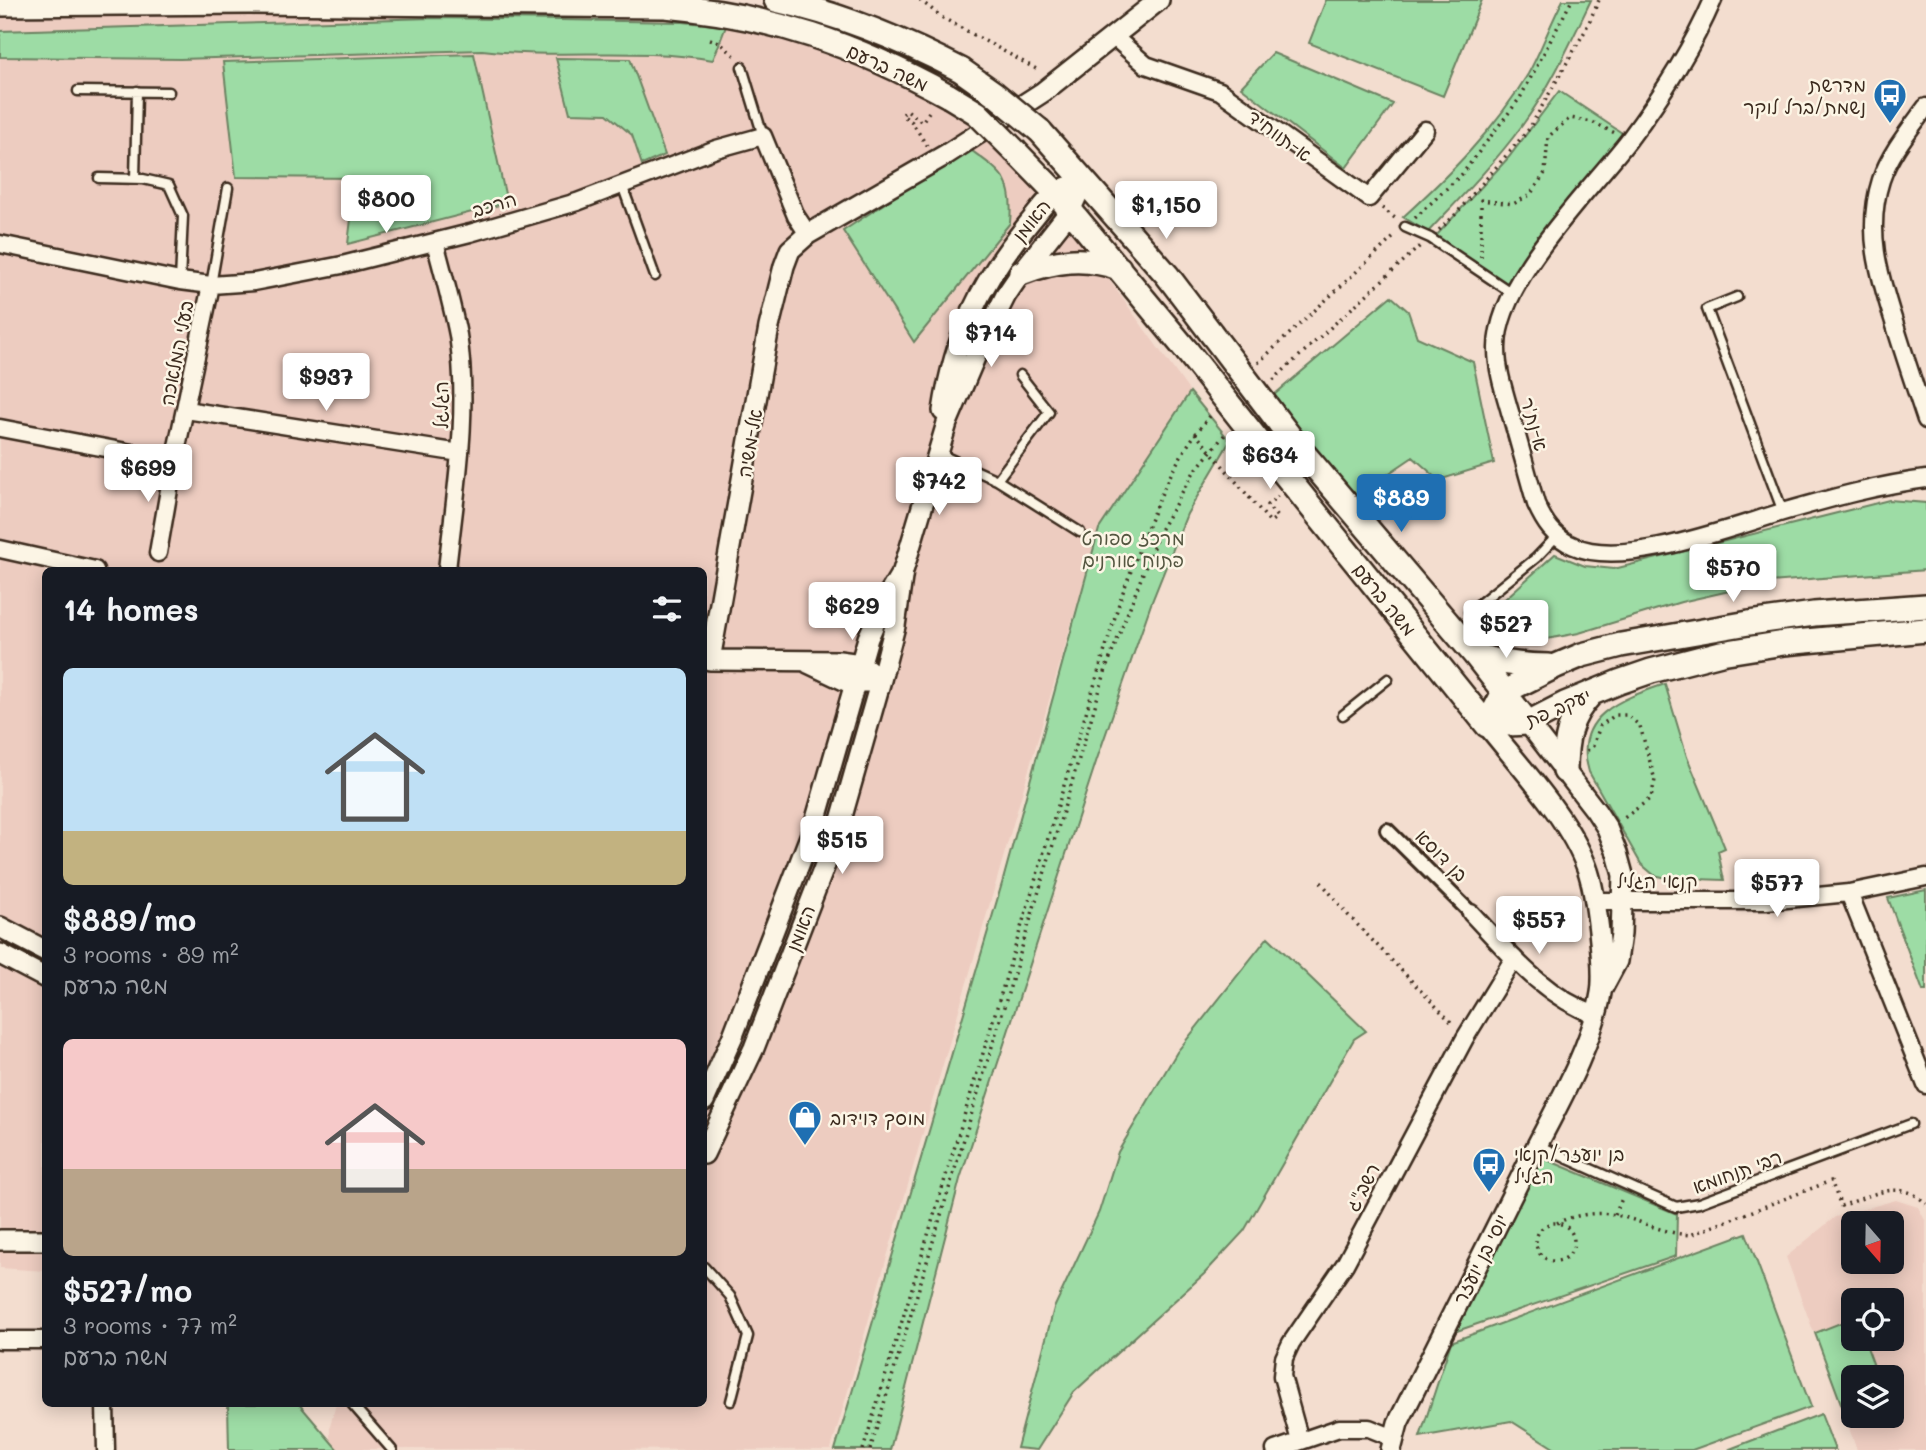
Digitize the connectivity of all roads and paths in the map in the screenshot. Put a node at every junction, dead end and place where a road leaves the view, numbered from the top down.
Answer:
1 (776, 0) edge
2 (920, 0) edge
3 (1159, 0) edge
4 (1572, 0) edge
5 (1599, 0) edge
6 (1713, 0) edge
7 (0, 4) edge
8 (1113, 36) junction
9 (710, 39) dead end
10 (742, 67) joint
11 (1057, 81) junction
12 (78, 90) dead end
13 (137, 91) junction
14 (169, 92) dead end
15 (942, 99) junction
16 (1926, 107) edge
17 (1425, 131) dead end
18 (919, 134) dead end
19 (763, 136) junction
20 (1628, 140) junction
21 (99, 178) dead end
22 (135, 179) junction
23 (1084, 180) junction
24 (622, 185) junction
25 (228, 188) dead end
26 (1055, 192) junction
27 (1369, 198) junction
28 (1070, 211) junction
29 (1405, 227) junction
30 (808, 234) junction
31 (1430, 238) junction
32 (435, 242) junction
33 (0, 244) edge
34 (1119, 268) junction
35 (1021, 273) junction
36 (1481, 273) junction
37 (655, 276) dead end
38 (180, 281) junction
39 (211, 285) junction
40 (1512, 293) junction
41 (1737, 297) dead end
42 (1255, 365) dead end
43 (1020, 375) dead end
44 (1268, 384) dead end
45 (186, 410) junction
46 (1212, 414) dead end
47 (1926, 420) edge
48 (0, 428) edge
49 (1226, 432) dead end
50 (1195, 433) junction
51 (1210, 452) junction
52 (460, 453) junction
53 (936, 453) junction
54 (174, 461) junction
55 (1926, 478) edge
56 (997, 480) junction
57 (1267, 505) dead end
58 (1783, 512) junction
59 (1080, 532) dead end
60 (1557, 536) junction
61 (0, 549) edge
62 (158, 553) dead end
63 (81, 567) edge
64 (447, 567) edge
65 (903, 570) junction
66 (1925, 606) edge
67 (1469, 612) dead end
68 (1926, 630) edge
69 (1475, 655) junction
70 (707, 660) edge
71 (807, 662) junction
72 (861, 664) junction
73 (1556, 666) junction
74 (1388, 678) dead end
75 (881, 680) junction
76 (856, 684) junction
77 (1504, 692) junction
78 (1593, 692) junction
79 (1343, 715) dead end
80 (1528, 723) junction
81 (1487, 725) junction
82 (1574, 763) junction
83 (1607, 828) junction
84 (1387, 830) dead end
85 (1926, 877) edge
86 (1321, 882) dead end
87 (1849, 893) junction
88 (1595, 901) junction
89 (1623, 901) junction
90 (1471, 913) joint
91 (0, 927) edge
92 (42, 949) edge
93 (0, 954) edge
94 (1514, 958) junction
95 (42, 976) edge
96 (1601, 990) junction
97 (1441, 1011) dead end
98 (1596, 1015) junction
99 (1926, 1085) edge
100 (707, 1094) edge
101 (1911, 1124) dead end
102 (1537, 1145) junction
103 (707, 1148) edge
104 (1628, 1185) junction
105 (1926, 1204) edge
106 (1615, 1214) junction
107 (1557, 1223) junction
108 (0, 1240) edge
109 (42, 1240) edge
110 (707, 1270) edge
111 (0, 1340) edge
112 (42, 1340) edge
113 (731, 1401) dead end
114 (105, 1407) edge
115 (355, 1407) edge
116 (1300, 1441) junction
117 (1392, 1444) edge
118 (106, 1450) edge
119 (392, 1450) edge
120 (863, 1450) edge
121 (870, 1450) edge
122 (1275, 1450) edge

1 - 23 main road, משה ברעם, bridge
2 - 11 path
3 - 8 street
4 - 29 path
5 - 31 path
6 - 20 street, א-נת'ר
7 - 15 main road, משה ברעם
8 - 11 street
8 - 27 street, א-תווחיד
9 - 10 path
10 - 19 lane
11 - 30 street
12 - 13 lane
13 - 14 lane
13 - 22 lane
15 - 18 path
15 - 26 main road, משה ברעם, bridge
16 - 47 street
17 - 27 street
19 - 24 street, הרכב
19 - 30 street
20 - 36 path
20 - 40 street, א-נת'ר
21 - 22 lane
22 - 38 lane
23 - 26 street, האומן
23 - 28 street, האומן
23 - 69 main road, משה ברעם, bridge
24 - 32 street, הרכב
24 - 37 lane
25 - 39 lane
26 - 28 main road, משה ברעם
26 - 53 street, האומן
27 - 29 path
28 - 34 main road, משה ברעם
28 - 35 street, האומן
29 - 31 lane
29 - 42 path
30 - 70 street, אל-משיה
31 - 36 lane
31 - 44 path
32 - 39 street, הרכב
32 - 52 street, הגלגל
33 - 38 street, הרכב
34 - 35 main road
34 - 81 main road, משה ברעם, bridge
35 - 53 street, האומן
36 - 40 lane
38 - 39 street, הרכב
39 - 45 street, בעלי המלאכה
40 - 60 street, א-נת'ר
41 - 58 lane
43 - 56 lane
45 - 52 street
45 - 54 street, בעלי המלאכה
46 - 50 path
48 - 54 street
49 - 51 path
50 - 51 path
50 - 120 path
51 - 57 path
51 - 121 path
52 - 64 street, הגלגל
53 - 56 lane
53 - 65 street, האומן
54 - 62 street, בעלי המלאכה
55 - 58 street
56 - 59 lane
58 - 60 street
60 - 67 lane
61 - 63 street
65 - 72 street, האומן
65 - 75 street, האומן
66 - 73 main road, יעקב פת
68 - 78 main road, יעקב פת
69 - 73 main road
69 - 77 main road, משה ברעם
70 - 71 street
71 - 72 street
71 - 76 street
72 - 75 street
72 - 76 street, האומן
73 - 77 main road, יעקב פת
74 - 79 lane
75 - 76 street
75 - 103 street, האומן
76 - 100 street, האומן
77 - 80 main road, משה ברעם
77 - 81 main road, יעקב פת
78 - 80 main road, יעקב פת
78 - 82 main road
80 - 81 main road, יעקב פת
80 - 82 street, יוסי בן יועזר
81 - 88 street, יוסי בן יועזר
82 - 83 street, יוסי בן יועזר
82 - 83 path
83 - 89 street, יוסי בן יועזר
84 - 90 street, בן דוסא
85 - 87 street, קנאי הגליל
86 - 97 path
87 - 89 street, קנאי הגליל
87 - 99 street
88 - 89 street, קנאי הגליל
88 - 96 street, יוסי בן יועזר
89 - 96 street, יוסי בן יועזר
90 - 94 street, בן דוסא
91 - 92 street
93 - 95 street
94 - 98 street, בן דוסא
94 - 116 street, רשב"ג
96 - 98 street, יוסי בן יועזר
98 - 102 street, יוסי בן יועזר
101 - 104 lane, רבי תנחומא
102 - 104 lane, רבי תנחומא
102 - 117 street, יוסי בן יועזר
104 - 106 path
105 - 106 path
106 - 107 path
107 - 107 path
108 - 109 street
110 - 113 lane
111 - 112 street
114 - 118 street
115 - 119 lane
116 - 117 street
116 - 122 street

